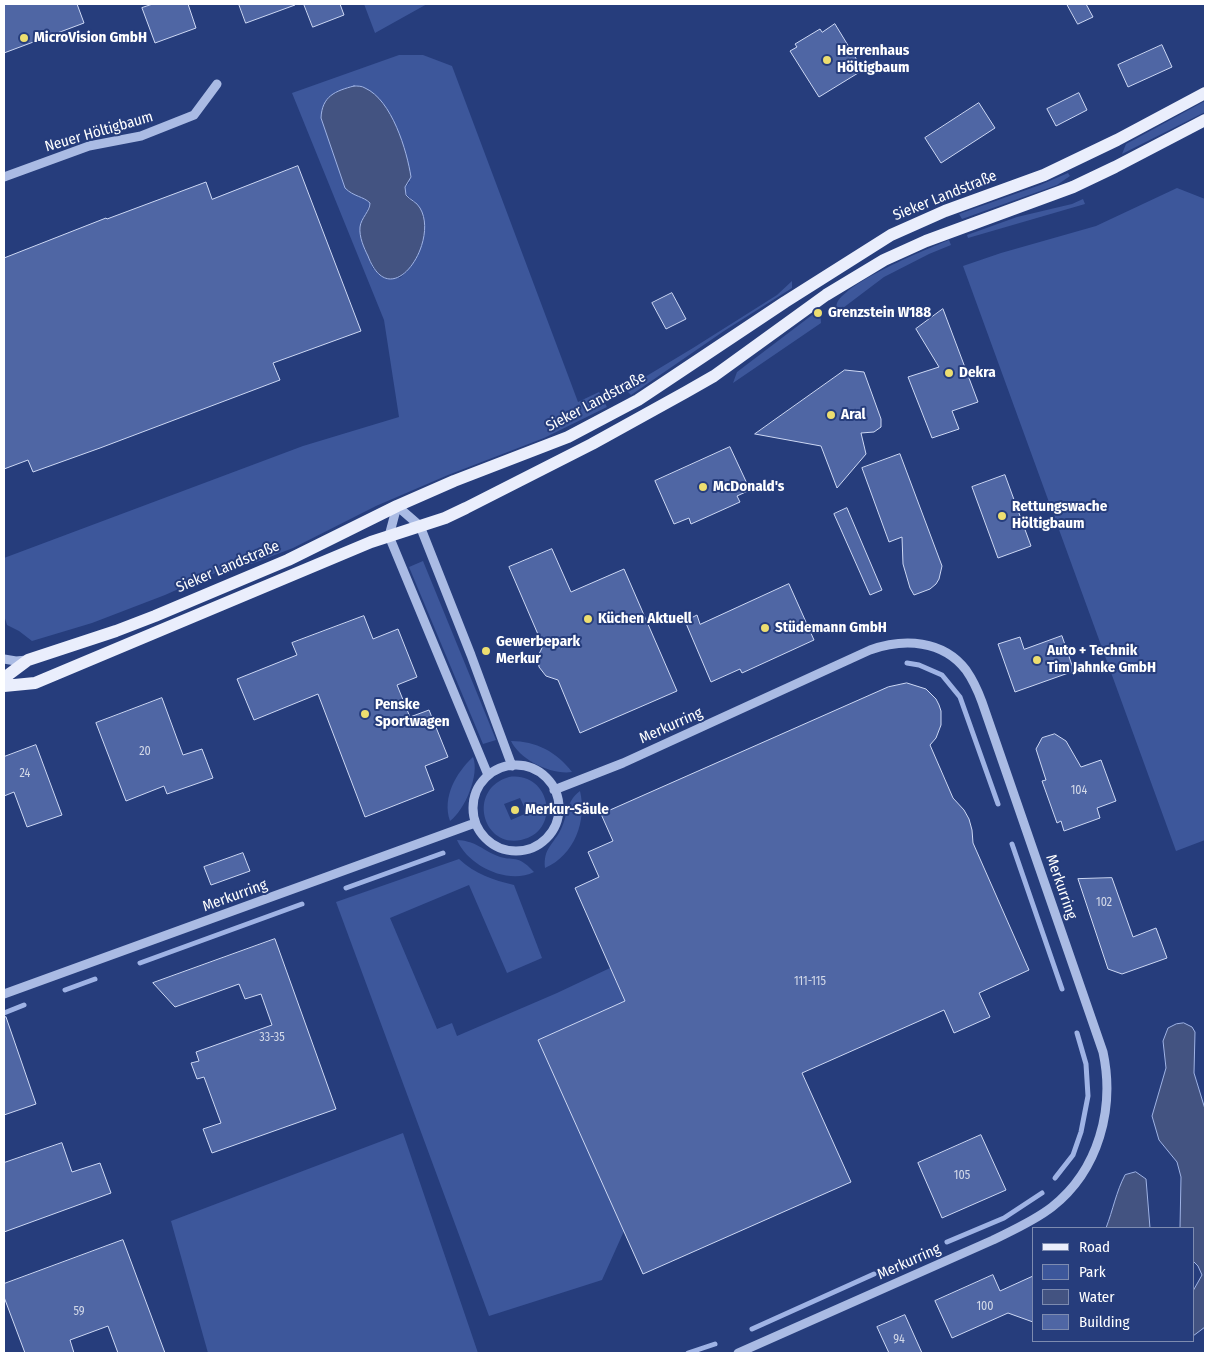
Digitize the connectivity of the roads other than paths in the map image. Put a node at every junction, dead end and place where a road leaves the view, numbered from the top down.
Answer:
1 (217, 84) dead end
2 (1205, 92) edge
3 (1205, 120) edge
4 (1117, 140) junction
5 (1115, 167) junction
6 (4, 177) edge
7 (397, 506) junction
8 (420, 526) junction
9 (389, 536) junction
10 (4, 658) edge
11 (28, 660) junction
12 (4, 678) edge
13 (4, 686) edge
14 (512, 766) junction
15 (488, 775) junction
16 (554, 790) junction
17 (476, 823) junction
18 (4, 994) edge
19 (738, 1353) edge

1 - 6 street, Neuer Höltigbaum
2 - 4 main road, Sieker Landstraße
3 - 5 main road
4 - 5 main road
4 - 7 main road, Sieker Landstraße
5 - 8 main road
7 - 8 street
7 - 9 street
7 - 11 main road, Sieker Landstraße
8 - 9 main road
8 - 14 street
9 - 13 main road
9 - 15 street
10 - 11 street
11 - 12 main road, Sieker Landstraße
14 - 15 street
14 - 16 street
15 - 17 street
16 - 17 street
16 - 19 street, Merkurring
17 - 18 street, Merkurring

